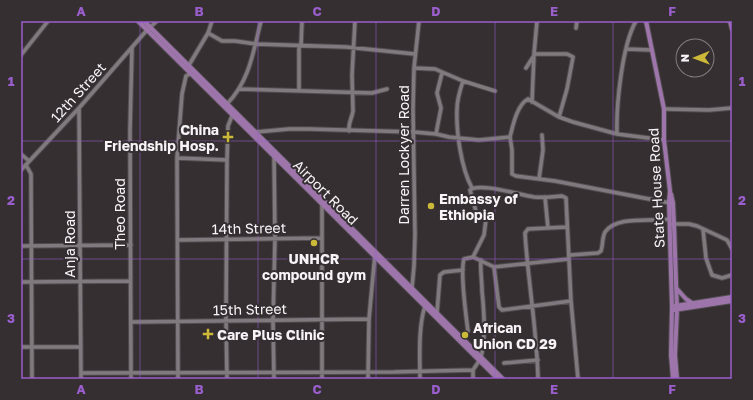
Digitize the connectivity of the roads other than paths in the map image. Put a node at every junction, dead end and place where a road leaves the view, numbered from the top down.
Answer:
1 (48, 21) edge
2 (138, 21) edge
3 (144, 21) edge
4 (157, 21) edge
5 (212, 21) edge
6 (261, 21) edge
7 (302, 21) edge
8 (355, 21) edge
9 (419, 21) edge
10 (537, 21) edge
11 (577, 21) edge
12 (636, 21) edge
13 (646, 21) edge
14 (730, 21) edge
15 (576, 28) dead end
16 (149, 29) junction
17 (732, 29) edge
18 (208, 33) junction
19 (256, 44) junction
20 (300, 46) junction
21 (132, 48) junction
22 (353, 48) junction
23 (626, 49) junction
24 (652, 50) junction
25 (415, 54) junction
26 (21, 55) edge
27 (189, 66) junction
28 (414, 68) junction
29 (526, 68) dead end
30 (442, 73) junction
31 (190, 74) junction
32 (463, 81) junction
33 (239, 89) junction
34 (387, 89) dead end
35 (299, 91) junction
36 (495, 91) dead end
37 (353, 92) junction
38 (532, 102) junction
39 (226, 104) junction
40 (79, 108) junction
41 (732, 108) edge
42 (664, 109) junction
43 (232, 116) junction
44 (559, 116) junction
45 (349, 131) junction
46 (256, 132) junction
47 (414, 132) junction
48 (436, 134) junction
49 (617, 134) junction
50 (542, 135) dead end
51 (510, 137) junction
52 (459, 138) junction
53 (664, 140) junction
54 (21, 154) edge
55 (275, 155) junction
56 (177, 158) junction
57 (227, 160) junction
58 (29, 161) junction
59 (26, 165) junction
60 (21, 170) edge
61 (539, 179) junction
62 (472, 188) junction
63 (545, 197) junction
64 (671, 203) junction
65 (322, 204) junction
66 (671, 222) junction
67 (567, 227) junction
68 (548, 228) junction
69 (702, 229) junction
70 (275, 238) junction
71 (322, 238) junction
72 (178, 240) junction
73 (226, 240) junction
74 (130, 245) junction
75 (21, 246) edge
76 (31, 246) junction
77 (80, 246) junction
78 (732, 249) edge
79 (375, 253) junction
80 (571, 255) dead end
81 (473, 257) junction
82 (569, 259) junction
83 (481, 260) junction
84 (527, 263) junction
85 (494, 267) junction
86 (463, 270) junction
87 (732, 275) edge
88 (130, 281) junction
89 (21, 282) edge
90 (31, 282) junction
91 (80, 282) junction
92 (676, 287) junction
93 (412, 288) junction
94 (732, 297) edge
95 (571, 301) junction
96 (732, 301) edge
97 (693, 303) junction
98 (426, 305) junction
99 (532, 306) junction
100 (674, 308) junction
101 (437, 314) junction
102 (369, 319) junction
103 (226, 320) junction
104 (322, 320) junction
105 (178, 321) junction
106 (273, 321) junction
107 (131, 322) junction
108 (673, 336) junction
109 (462, 339) junction
110 (21, 347) edge
111 (80, 347) junction
112 (32, 348) junction
113 (480, 359) junction
114 (538, 360) junction
115 (504, 363) dead end
116 (473, 370) junction
117 (178, 372) junction
118 (227, 372) junction
119 (274, 372) junction
120 (322, 372) junction
121 (368, 372) junction
122 (420, 372) junction
123 (81, 373) junction
124 (131, 373) junction
125 (32, 379) edge
126 (81, 379) edge
127 (131, 379) edge
128 (178, 379) edge
129 (227, 379) edge
130 (274, 379) edge
131 (322, 379) edge
132 (368, 379) edge
133 (420, 379) edge
134 (473, 379) edge
135 (498, 379) edge
136 (503, 379) edge
137 (538, 379) edge
138 (578, 379) edge
139 (673, 379) edge
140 (678, 379) edge

1 - 26 street
2 - 16 main road, Airport Road
3 - 16 main road, Airport Road
4 - 16 street, 12th Street
5 - 18 street
6 - 19 street
7 - 20 street
8 - 22 street
9 - 25 street, Darren Lockyer Road
10 - 38 street
11 - 15 street
12 - 23 street
13 - 24 main road, State House Road
14 - 17 main road
16 - 21 street, 12th Street
16 - 27 main road, Airport Road
16 - 31 main road, Airport Road
18 - 19 street
18 - 27 street
19 - 20 street
19 - 33 street
20 - 22 street
20 - 35 street
21 - 40 street, 12th Street
21 - 74 street, Theo Road
22 - 25 street
22 - 37 street
23 - 24 street
23 - 49 street
24 - 42 main road, State House Road
25 - 28 street, Darren Lockyer Road
27 - 39 main road, Airport Road
28 - 30 street
28 - 47 street, Darren Lockyer Road
29 - 44 street
30 - 32 street
30 - 48 street
31 - 43 main road, Airport Road
31 - 56 street
32 - 36 street
32 - 52 street
33 - 35 street
33 - 39 street
34 - 37 street
35 - 37 street
37 - 45 street
38 - 44 street
38 - 51 street
39 - 46 main road, Airport Road
40 - 58 street, 12th Street
40 - 77 street, Anja Road
41 - 42 street
42 - 53 main road, State House Road
43 - 55 main road, Airport Road
43 - 57 street
44 - 49 street
45 - 46 street
45 - 47 street
46 - 55 main road, Airport Road
47 - 48 street
47 - 93 street, Darren Lockyer Road
48 - 52 street
49 - 53 street
50 - 61 street
51 - 52 street
51 - 61 street
52 - 62 street
53 - 64 main road, State House Road
54 - 58 street
55 - 65 main road, Airport Road
55 - 70 street
55 - 79 main road, Airport Road
56 - 57 street
56 - 72 street
57 - 73 street
58 - 59 street, 12th Street
59 - 60 street, 12th Street
59 - 76 street
61 - 64 street
62 - 63 street
62 - 81 street
63 - 67 street
63 - 68 street
64 - 66 main road
64 - 66 main road, State House Road
65 - 71 street
65 - 79 main road, Airport Road
66 - 69 street
66 - 80 street
66 - 92 main road
66 - 100 main road, State House Road
67 - 68 street
67 - 82 street
68 - 84 street
69 - 78 street
69 - 87 street
70 - 71 street, 14th Street
70 - 73 street, 14th Street
70 - 106 street
71 - 104 street
72 - 73 street, 14th Street
72 - 105 street
73 - 103 street
74 - 77 street
74 - 88 street, Theo Road
75 - 76 street
76 - 77 street
76 - 90 street
77 - 91 street, Anja Road
79 - 93 main road, Airport Road
79 - 98 main road, Airport Road
79 - 102 street
81 - 83 street
81 - 86 street
82 - 84 street
82 - 95 street
83 - 85 street
83 - 113 street
84 - 85 street
84 - 99 street
85 - 99 street
86 - 101 street
86 - 109 street
88 - 91 street
88 - 107 street, Theo Road
89 - 90 street
90 - 91 street
90 - 112 street
91 - 111 street, Anja Road
92 - 97 main road
92 - 100 main road
93 - 98 main road, Airport Road
94 - 97 main road
95 - 99 street
95 - 138 street
96 - 100 main road
97 - 100 main road
98 - 101 main road, Airport Road
98 - 113 main road, Airport Road
98 - 122 street
99 - 114 street
100 - 108 main road
101 - 109 main road, Airport Road
102 - 104 street, 15th Street
102 - 121 street
103 - 105 street, 15th Street
103 - 106 street, 15th Street
103 - 118 street
104 - 106 street, 15th Street
104 - 120 street
105 - 107 street, 15th Street
105 - 117 street
106 - 119 street
107 - 124 street, Theo Road
108 - 139 main road
108 - 140 main road
109 - 113 main road, Airport Road
110 - 112 street
111 - 112 street
111 - 123 street, Anja Road
112 - 125 street
113 - 116 street
113 - 135 main road, Airport Road
113 - 136 main road, Airport Road
114 - 115 street
114 - 137 street
116 - 122 street
116 - 134 street
117 - 118 street
117 - 124 street
117 - 128 street
118 - 119 street
118 - 129 street
119 - 120 street
119 - 130 street
120 - 121 street
120 - 131 street
121 - 122 street
121 - 132 street
122 - 133 street
123 - 124 street
123 - 126 street, Anja Road
124 - 127 street, Theo Road

